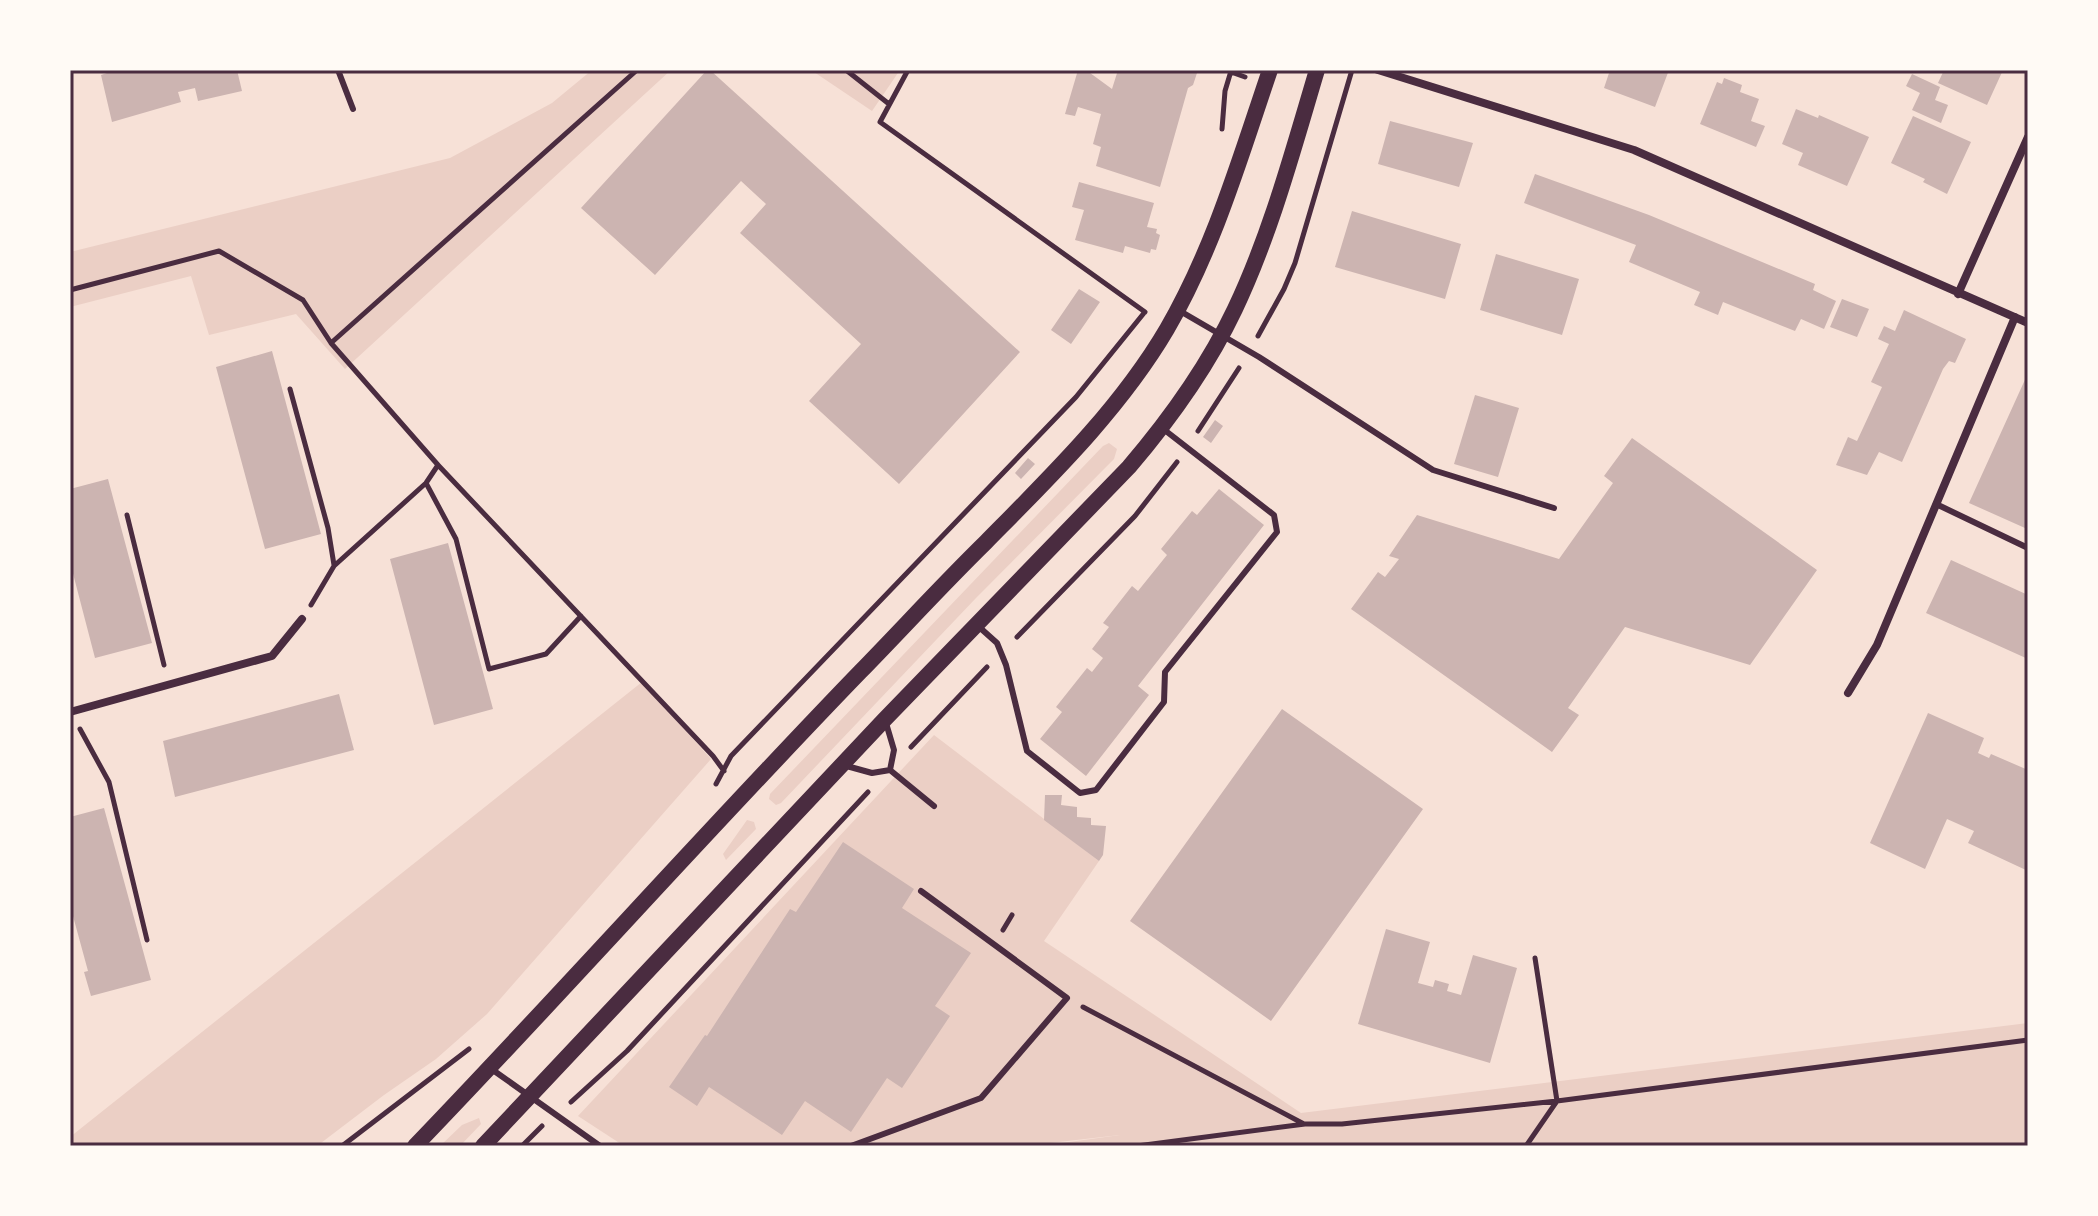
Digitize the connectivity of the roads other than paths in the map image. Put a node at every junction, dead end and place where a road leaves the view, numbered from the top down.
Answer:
1 (338, 70) edge
2 (1270, 70) edge
3 (1317, 70) edge
4 (1378, 70) edge
5 (353, 109) dead end
6 (2028, 137) edge
7 (1958, 294) junction
8 (1177, 309) junction
9 (2015, 317) junction
10 (2028, 323) edge
11 (1221, 335) junction
12 (1162, 428) junction
13 (1936, 504) junction
14 (1554, 508) dead end
15 (2028, 548) edge
16 (302, 619) road end
17 (975, 623) junction
18 (1848, 693) dead end
19 (73, 711) edge
20 (885, 719) junction
21 (842, 765) junction
22 (890, 770) junction
23 (934, 806) dead end
24 (921, 891) dead end
25 (490, 1068) junction
26 (531, 1097) junction
27 (415, 1146) edge
28 (483, 1146) edge
29 (600, 1146) edge
30 (851, 1146) edge

1 - 5 lane
2 - 8 main road
3 - 11 main road
4 - 7 street
6 - 7 street
7 - 9 street
8 - 11 lane
8 - 25 main road
9 - 10 street
9 - 13 street
11 - 12 main road
11 - 14 lane
12 - 17 main road
12 - 17 lane
13 - 15 lane
13 - 18 street
16 - 19 street
17 - 20 main road
20 - 21 main road
20 - 22 lane
21 - 22 lane
21 - 26 main road
22 - 23 lane
24 - 30 lane
25 - 26 lane
25 - 27 main road
26 - 28 main road
26 - 29 lane

